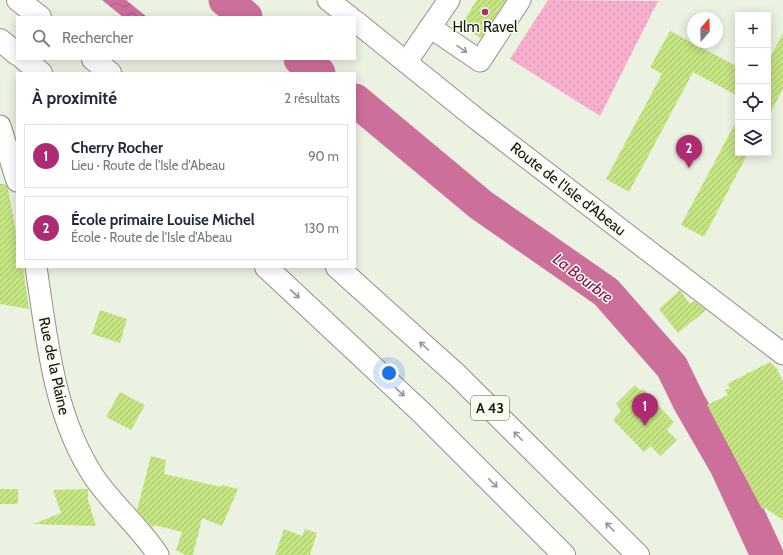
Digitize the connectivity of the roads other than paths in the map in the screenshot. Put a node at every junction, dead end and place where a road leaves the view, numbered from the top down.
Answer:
1 (18, 0) edge
2 (328, 0) edge
3 (449, 0) edge
4 (520, 0) edge
5 (39, 16) edge
6 (349, 16) edge
7 (356, 22) edge
8 (430, 27) junction
9 (0, 40) edge
10 (16, 53) edge
11 (25, 60) edge
12 (94, 60) edge
13 (407, 61) junction
14 (41, 72) edge
15 (109, 72) edge
16 (0, 126) edge
17 (16, 178) edge
18 (36, 268) edge
19 (267, 268) edge
20 (338, 268) edge
21 (783, 354) edge
22 (158, 555) edge
23 (564, 555) edge
24 (638, 555) edge

1 - 5 highway
2 - 6 street
3 - 8 street
8 -> 4 street
7 - 13 street, Route de l'Isle d'Abeau
8 - 13 street
9 - 10 highway
11 - 14 highway
12 - 15 highway
13 - 21 street, Route de l'Isle d'Abeau
16 - 17 street
18 - 22 street, Rue de la Plaine
19 -> 23 highway
24 -> 20 highway, A 43

